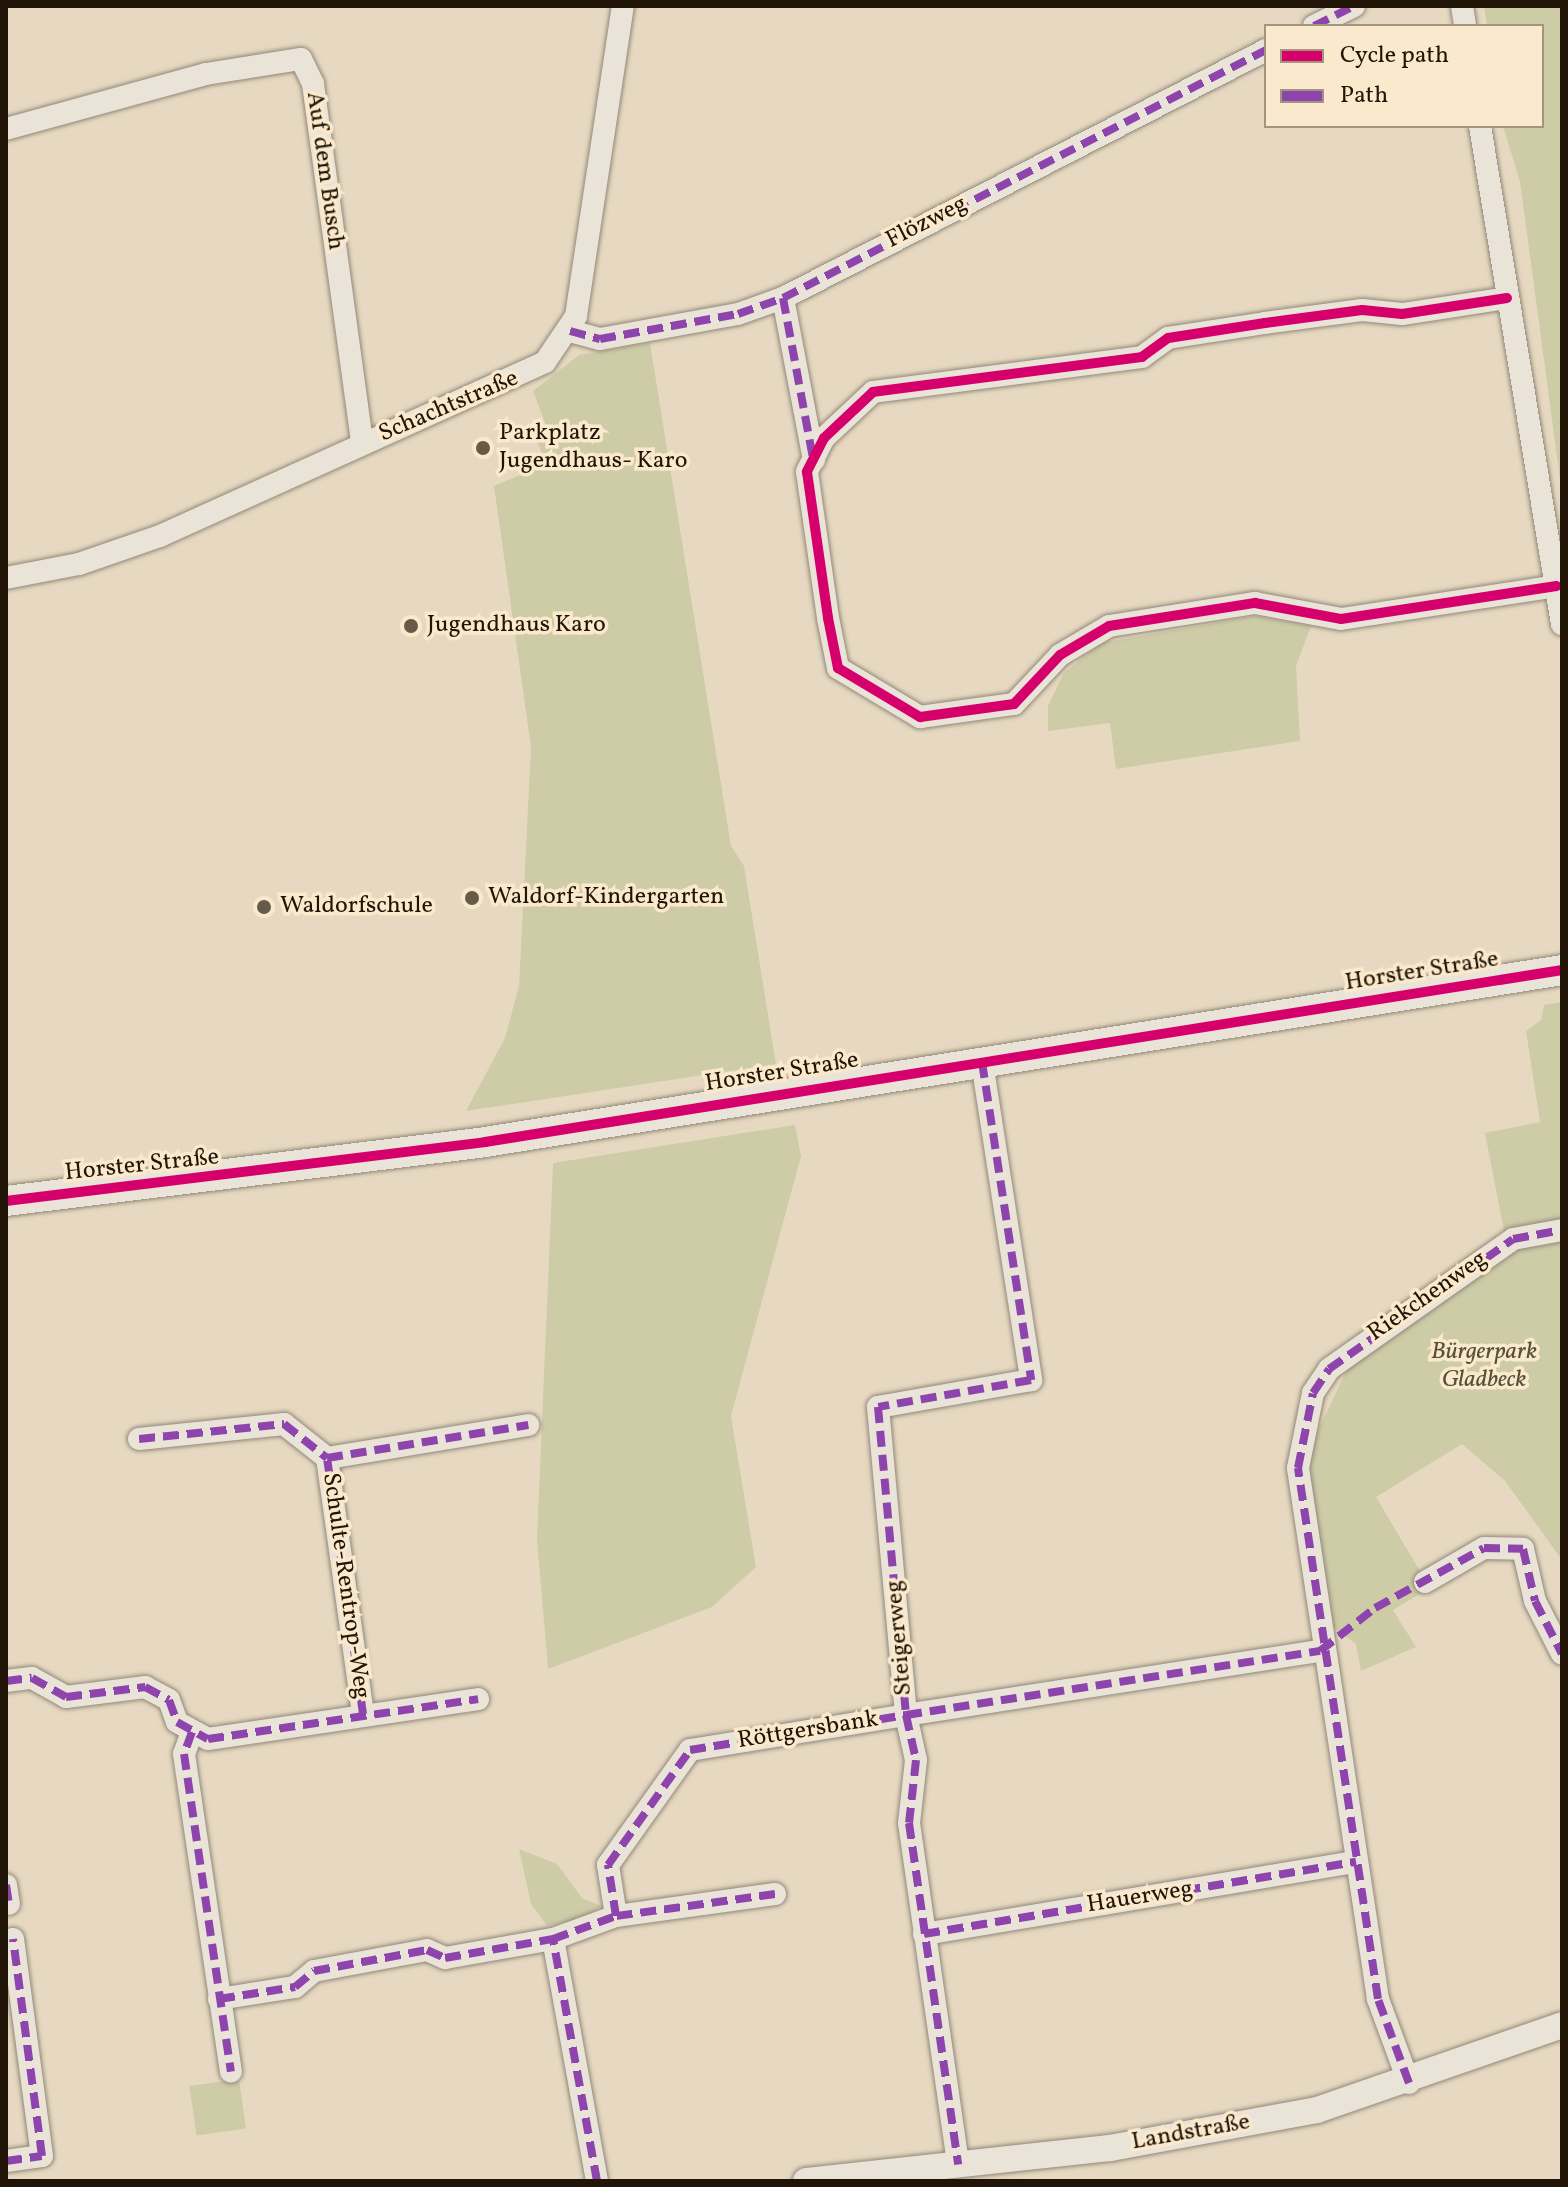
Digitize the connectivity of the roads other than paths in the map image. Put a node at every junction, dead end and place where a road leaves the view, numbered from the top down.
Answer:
1 (623, 6) edge
2 (1354, 6) edge
3 (1318, 24) edge
4 (1264, 51) edge
5 (1480, 128) edge
6 (6, 129) edge
7 (783, 298) junction
8 (1507, 298) junction
9 (570, 331) junction
10 (362, 444) junction
11 (814, 460) junction
12 (6, 578) edge
13 (1556, 586) junction
14 (1562, 624) edge
15 (1562, 970) edge
16 (982, 1062) junction
17 (6, 1201) edge
18 (1562, 1230) edge
19 (528, 1425) dead end
20 (139, 1439) dead end
21 (327, 1458) junction
22 (1425, 1582) dead end
23 (1320, 1651) junction
24 (1562, 1654) edge
25 (6, 1681) edge
26 (478, 1699) dead end
27 (363, 1714) junction
28 (906, 1715) junction
29 (192, 1732) junction
30 (1356, 1862) junction
31 (775, 1894) dead end
32 (616, 1916) junction
33 (924, 1934) junction
34 (13, 1939) dead end
35 (553, 1939) junction
36 (219, 1999) junction
37 (1562, 2025) edge
38 (231, 2072) dead end
39 (1409, 2083) junction
40 (6, 2161) edge
41 (958, 2164) junction
42 (597, 2181) edge
43 (806, 2181) edge

1 - 9 street
2 - 3 street
4 - 7 street, Flözweg
5 - 8 street
6 - 10 street, Auf dem Busch
7 - 9 street, Flözweg
7 - 11 street
8 - 11 street
8 - 13 street
9 - 10 street, Schachtstraße
10 - 12 street, Schachtstraße
11 - 13 street
13 - 14 street
15 - 16 main road, Horster Straße
16 - 17 main road, Horster Straße
16 - 28 street, Steigerweg
18 - 23 street, Riekchenweg
19 - 21 street, Schulte-Rentrop-Weg
20 - 21 street, Schulte-Rentrop-Weg
21 - 27 street, Schulte-Rentrop-Weg
22 - 24 street
23 - 28 street, Steigerweg
23 - 30 street
25 - 29 street
26 - 27 street, Schulte-Rentrop-Weg
27 - 29 street, Schulte-Rentrop-Weg
28 - 32 street, Röttgersbank
28 - 33 street, Röttgersbank
29 - 36 street
30 - 33 street, Hauerweg
30 - 39 street
31 - 32 street
32 - 35 street
33 - 41 street, Röttgersbank
34 - 40 street
35 - 36 street
35 - 42 street
36 - 38 street
37 - 39 street, Landstraße
39 - 41 street, Landstraße
41 - 43 street, Landstraße

